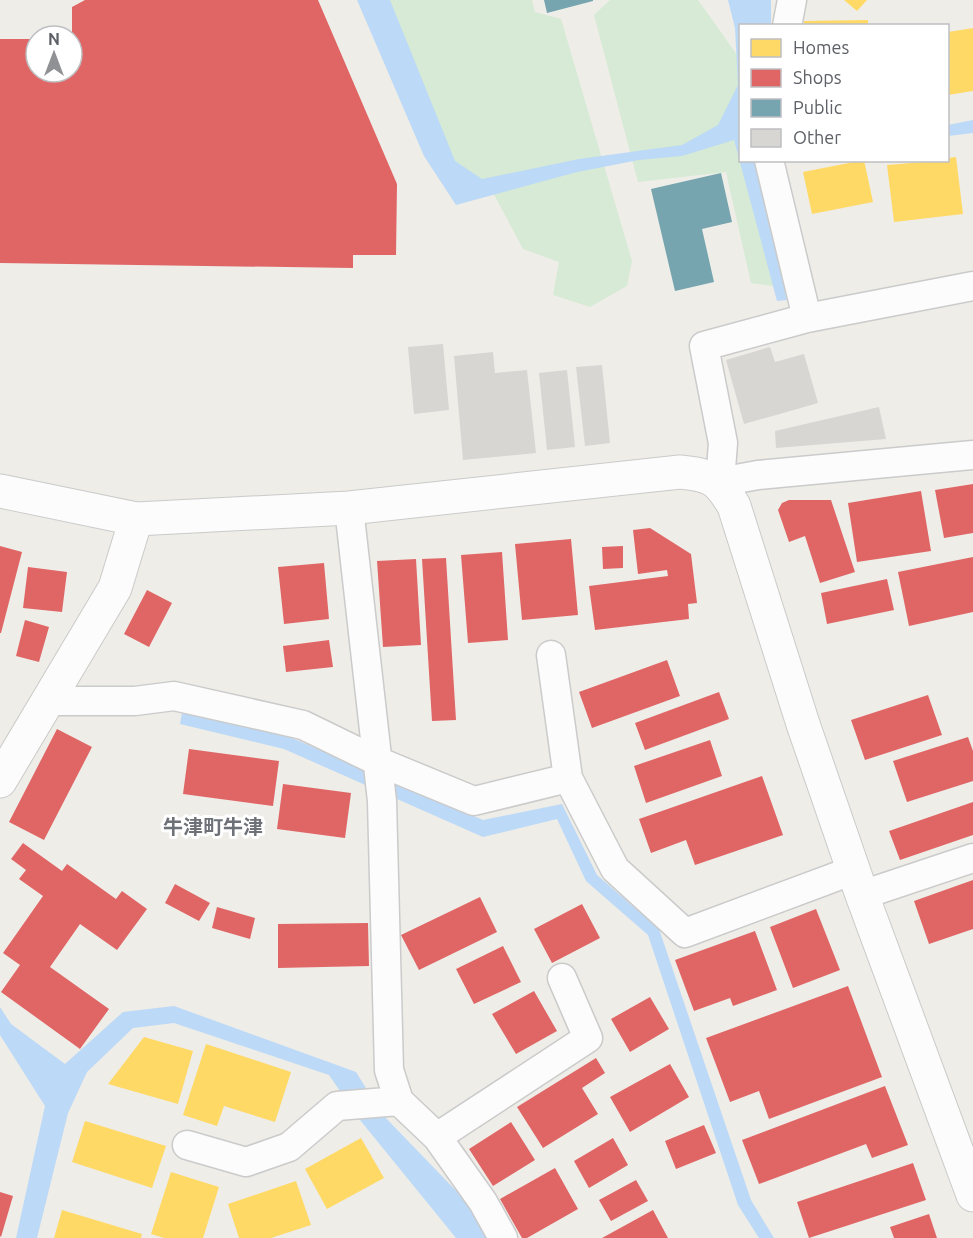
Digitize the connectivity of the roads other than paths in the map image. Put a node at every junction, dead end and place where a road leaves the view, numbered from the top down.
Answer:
1 (792, 0) edge
2 (787, 24) edge
3 (769, 162) edge
4 (973, 286) edge
5 (807, 318) junction
6 (973, 455) edge
7 (720, 482) junction
8 (0, 491) edge
9 (350, 508) junction
10 (136, 519) junction
11 (551, 655) dead end
12 (46, 702) junction
13 (377, 761) junction
14 (568, 778) junction
15 (0, 781) edge
16 (973, 858) edge
17 (858, 883) junction
18 (562, 978) dead end
19 (399, 1101) junction
20 (437, 1137) junction
21 (187, 1145) dead end
22 (973, 1195) edge
23 (503, 1238) edge

1 - 2 street
3 - 5 street
4 - 5 street
5 - 7 street
6 - 7 street
7 - 9 street
7 - 17 street
8 - 10 street
9 - 10 street
9 - 13 street
10 - 12 street
11 - 14 street
12 - 13 street
12 - 15 street
13 - 14 street
13 - 19 street
14 - 17 street
16 - 17 street
17 - 22 street
18 - 20 street
19 - 20 street
19 - 21 street
20 - 23 street

